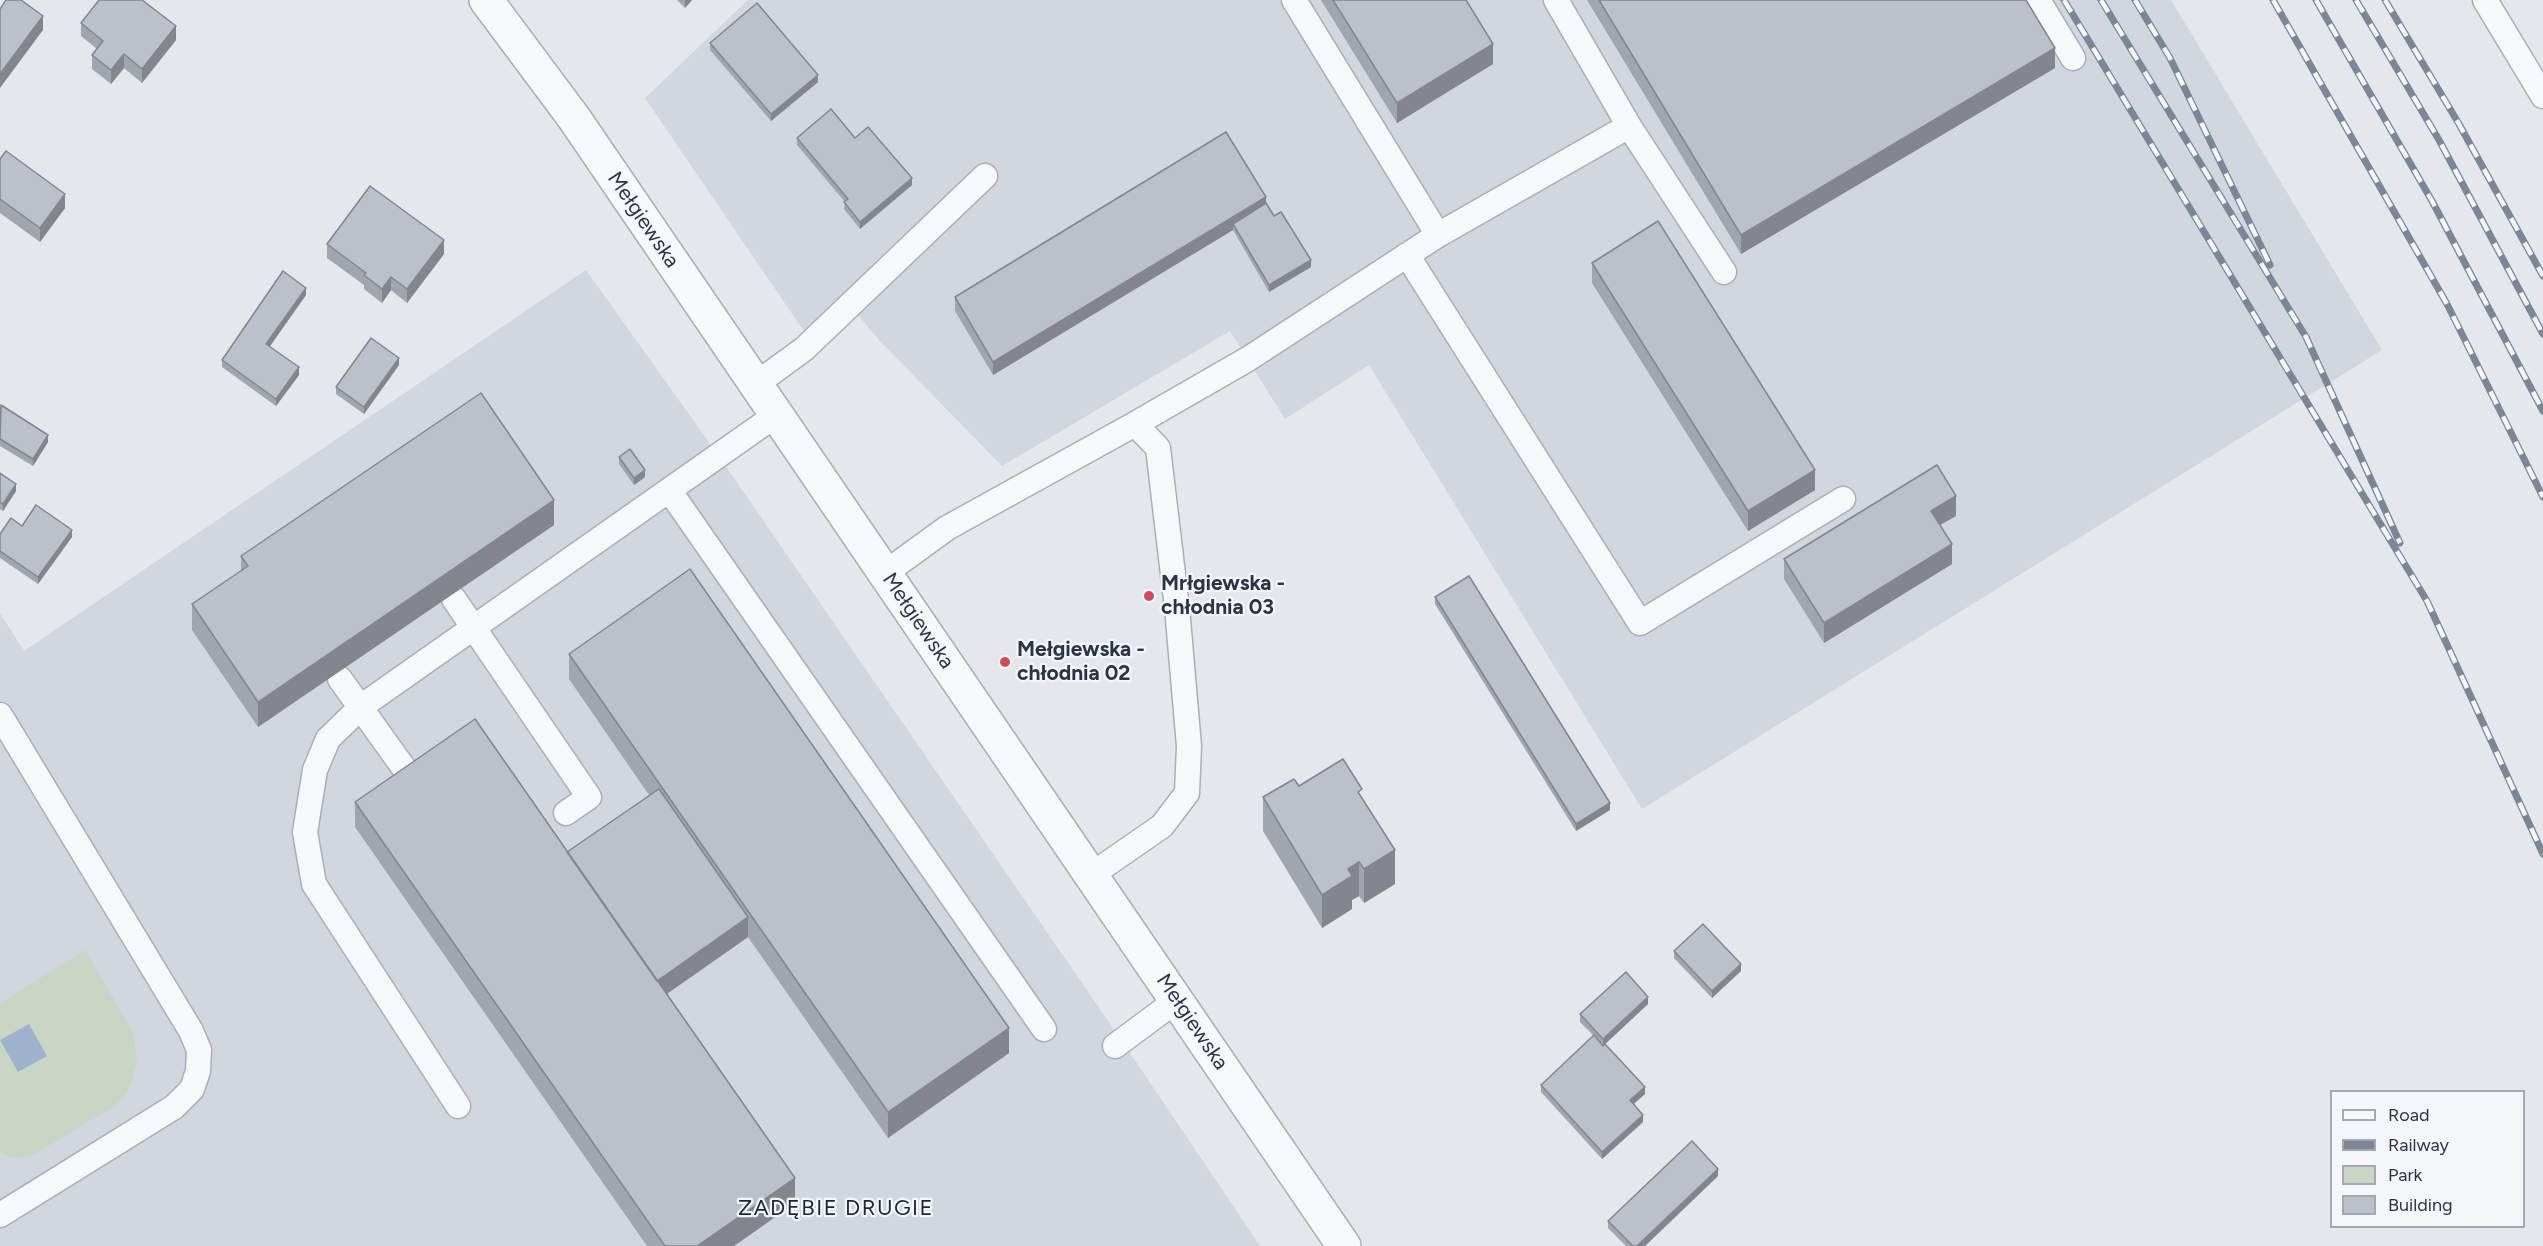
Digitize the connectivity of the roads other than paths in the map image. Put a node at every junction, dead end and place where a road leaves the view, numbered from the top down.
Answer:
1 (486, 0) edge
2 (1294, 0) edge
3 (1556, 0) edge
4 (2038, 0) edge
5 (2485, 0) edge
6 (2073, 58) dead end
7 (2543, 96) edge
8 (1629, 126) junction
9 (985, 176) dead end
10 (1438, 235) junction
11 (1407, 255) junction
12 (1724, 272) dead end
13 (756, 384) junction
14 (776, 415) junction
15 (1135, 424) junction
16 (669, 490) junction
17 (1843, 499) dead end
18 (885, 573) junction
19 (454, 599) edge
20 (474, 627) junction
21 (340, 679) edge
22 (362, 706) junction
23 (0, 715) edge
24 (416, 785) edge
25 (566, 813) dead end
26 (1091, 875) junction
27 (1177, 1000) junction
28 (1044, 1029) dead end
29 (1115, 1046) dead end
30 (458, 1106) dead end
31 (0, 1215) edge
32 (1344, 1246) edge

1 - 13 street, Mełgiewska
2 - 10 lane
3 - 8 lane
4 - 6 lane
5 - 7 lane
8 - 10 lane
8 - 12 lane
9 - 13 lane
10 - 11 lane
11 - 15 lane
11 - 17 lane
13 - 14 street, Mełgiewska
14 - 16 lane
14 - 18 street, Mełgiewska
15 - 18 lane
15 - 26 lane
16 - 20 lane
16 - 28 lane
18 - 26 street, Mełgiewska
19 - 20 lane
20 - 22 lane
20 - 25 lane
21 - 22 lane
22 - 24 lane
22 - 30 lane
23 - 31 lane
26 - 27 street, Mełgiewska
27 - 29 lane
27 - 32 street, Mełgiewska

